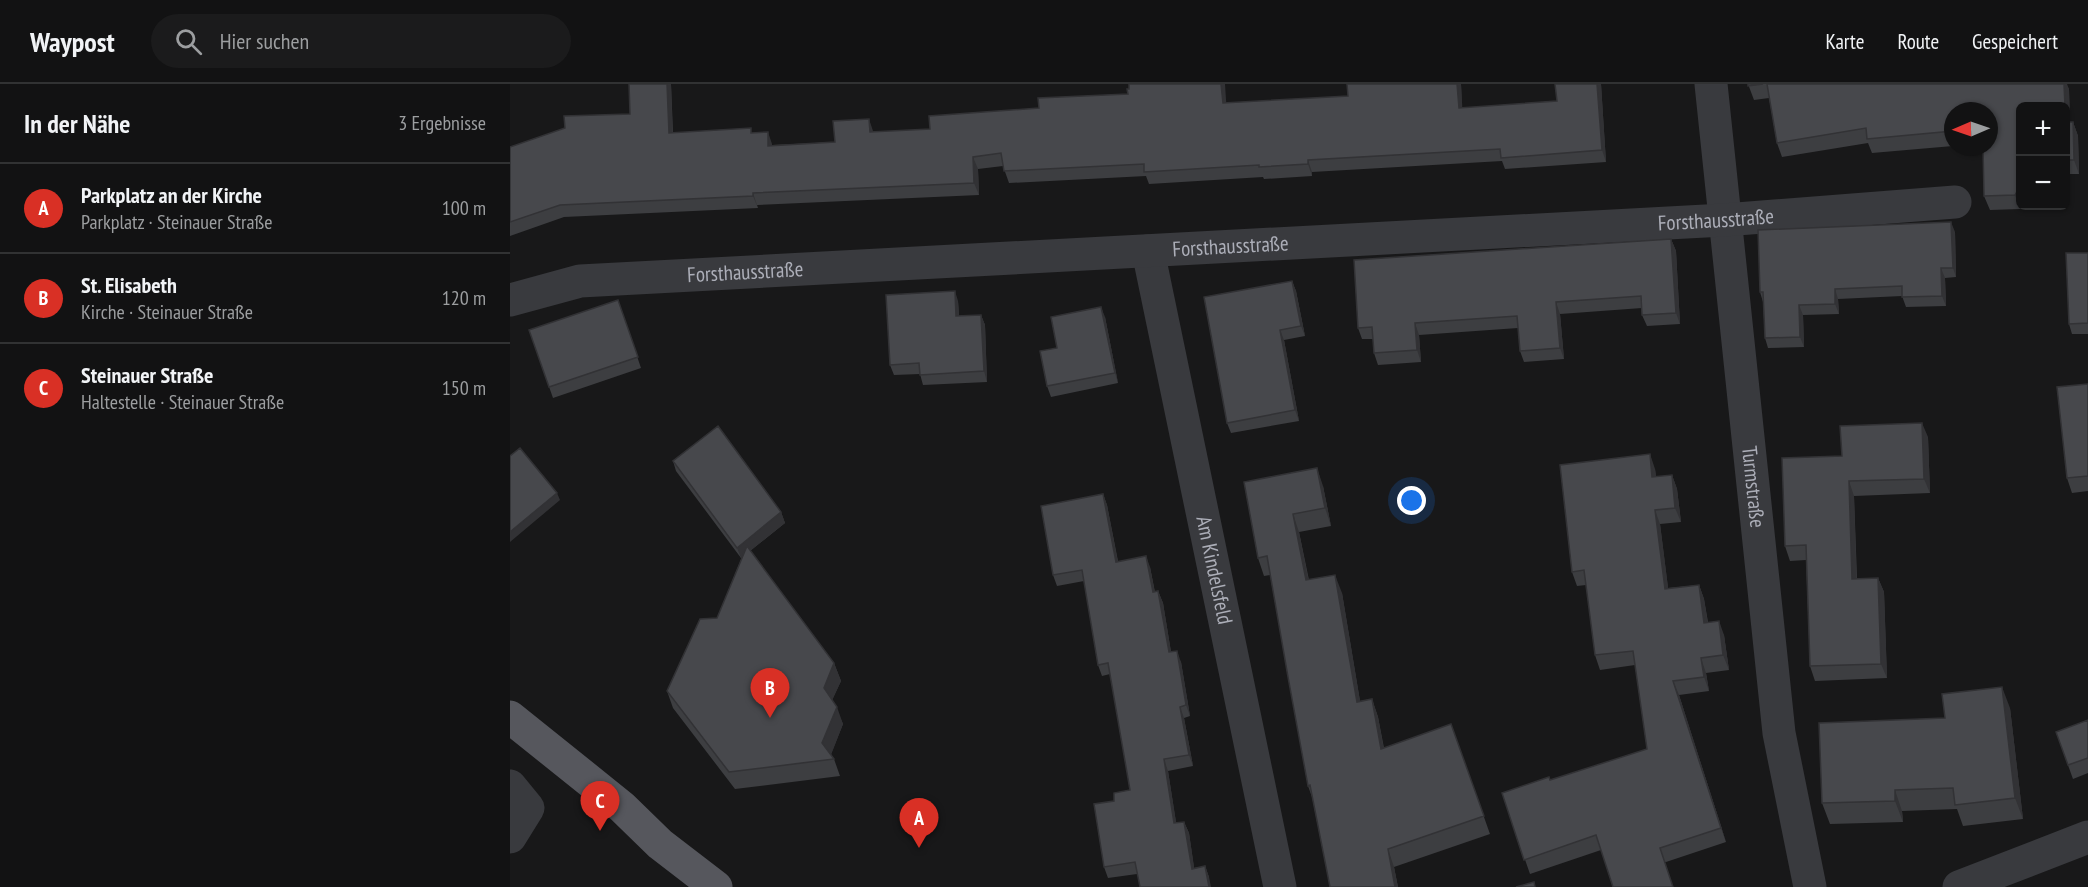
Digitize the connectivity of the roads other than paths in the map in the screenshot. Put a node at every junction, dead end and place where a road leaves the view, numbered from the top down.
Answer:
1 (1711, 84) edge
2 (1955, 202) dead end
3 (1724, 220) junction
4 (1148, 251) junction
5 (510, 300) edge
6 (510, 717) edge
7 (510, 786) edge
8 (510, 837) edge
9 (2088, 837) edge
10 (716, 887) edge
11 (1280, 887) edge
12 (1809, 887) edge
13 (1959, 887) edge

1 - 3 street, Turmstraße
2 - 3 street, Forsthausstraße
3 - 4 street, Forsthausstraße
3 - 12 street, Turmstraße
4 - 5 street, Forsthausstraße
4 - 11 street, Am Kindelsfeld
6 - 10 main road
7 - 8 street
9 - 13 street

